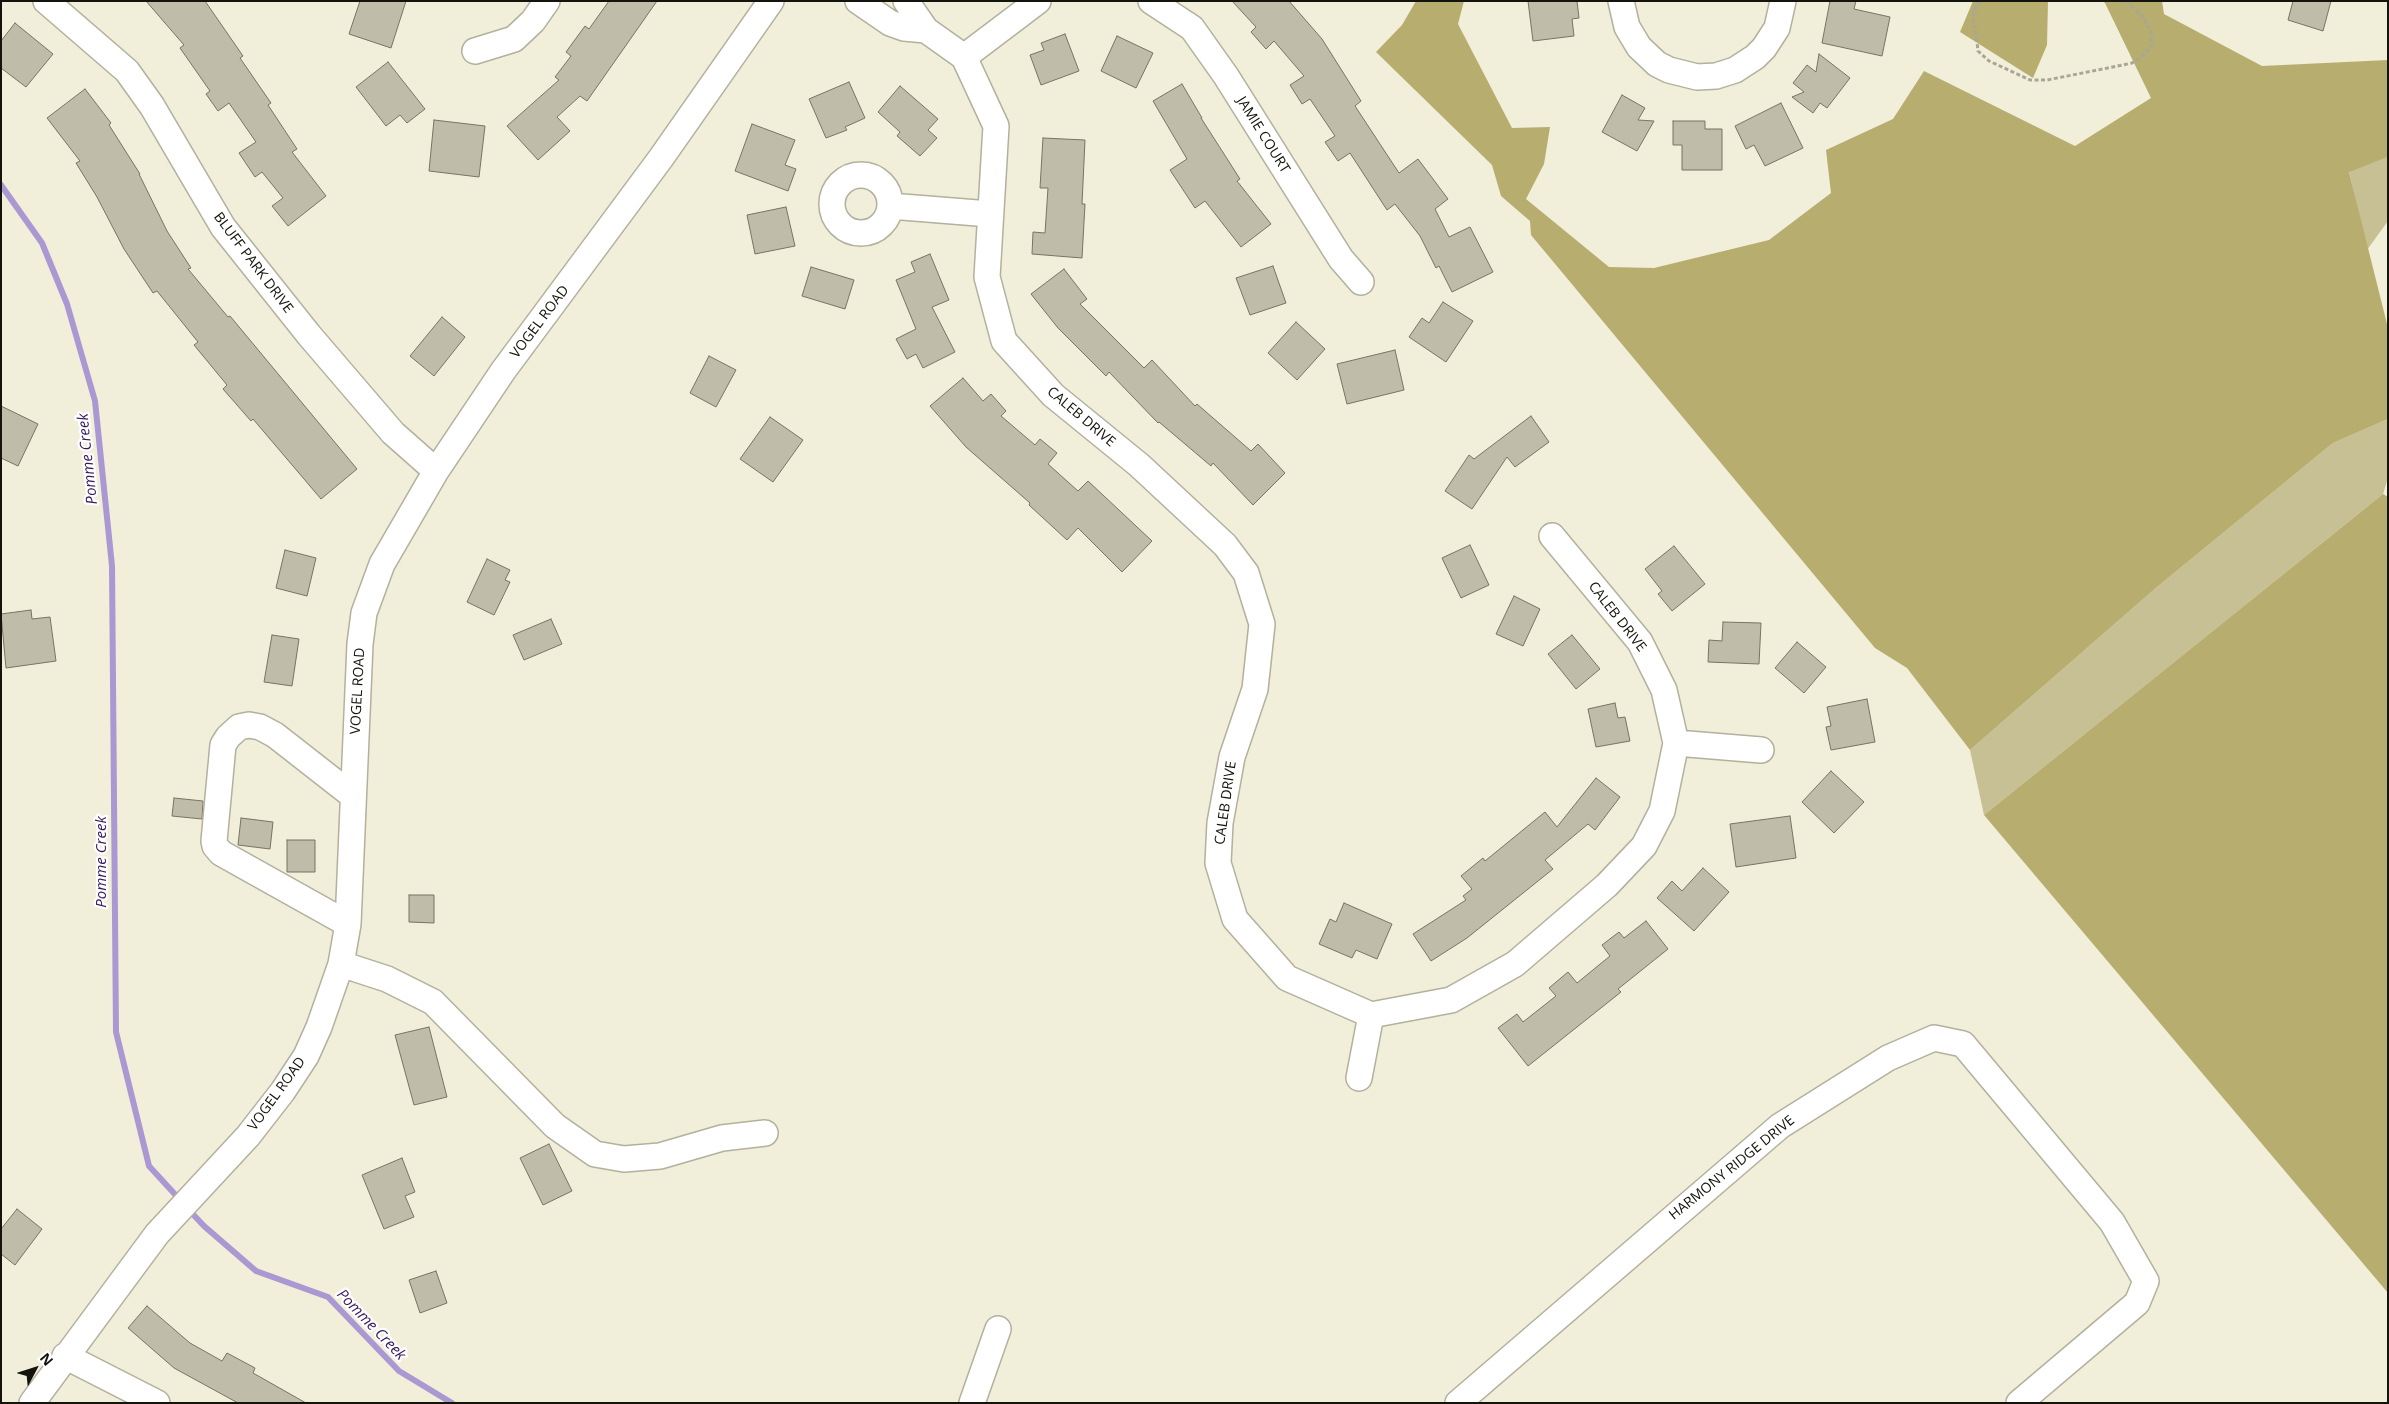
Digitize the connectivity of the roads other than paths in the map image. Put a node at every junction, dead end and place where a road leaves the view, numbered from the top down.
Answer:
1 (46, 1) edge
2 (547, 1) edge
3 (771, 1) edge
4 (858, 1) edge
5 (906, 1) edge
6 (1038, 1) edge
7 (1151, 1) edge
8 (1621, 1) edge
9 (1783, 1) edge
10 (926, 30) junction
11 (476, 51) dead end
12 (964, 57) junction
13 (890, 206) dead end
14 (990, 214) junction
15 (1361, 282) dead end
16 (436, 471) junction
17 (1552, 536) dead end
18 (1676, 743) junction
19 (1761, 750) dead end
20 (353, 796) junction
21 (348, 924) junction
22 (341, 964) junction
23 (1371, 1014) junction
24 (1359, 1078) dead end
25 (765, 1133) dead end
26 (998, 1329) dead end
27 (65, 1356) junction
28 (32, 1403) edge
29 (157, 1403) edge
30 (972, 1403) edge
31 (1458, 1403) edge
32 (2019, 1403) edge

1 - 16 street, BLUFF PARK DRIVE
2 - 11 street
3 - 16 street, VOGEL ROAD
4 - 10 street, CALEB DRIVE
5 - 10 street, CALEB DRIVE
6 - 12 street
7 - 15 street, JAMIE COURT
8 - 9 street
10 - 12 street, CALEB DRIVE
12 - 14 street, CALEB DRIVE
13 - 14 street
14 - 23 street, CALEB DRIVE
16 - 20 street, VOGEL ROAD
17 - 18 street, CALEB DRIVE
18 - 19 street
18 - 23 street, CALEB DRIVE
20 - 21 street, VOGEL ROAD
20 - 21 street
21 - 22 street, VOGEL ROAD
22 - 25 street
22 - 27 street, VOGEL ROAD
23 - 24 street
26 - 30 street
27 - 28 street, VOGEL ROAD
27 - 29 street
31 - 32 street, HARMONY RIDGE DRIVE

